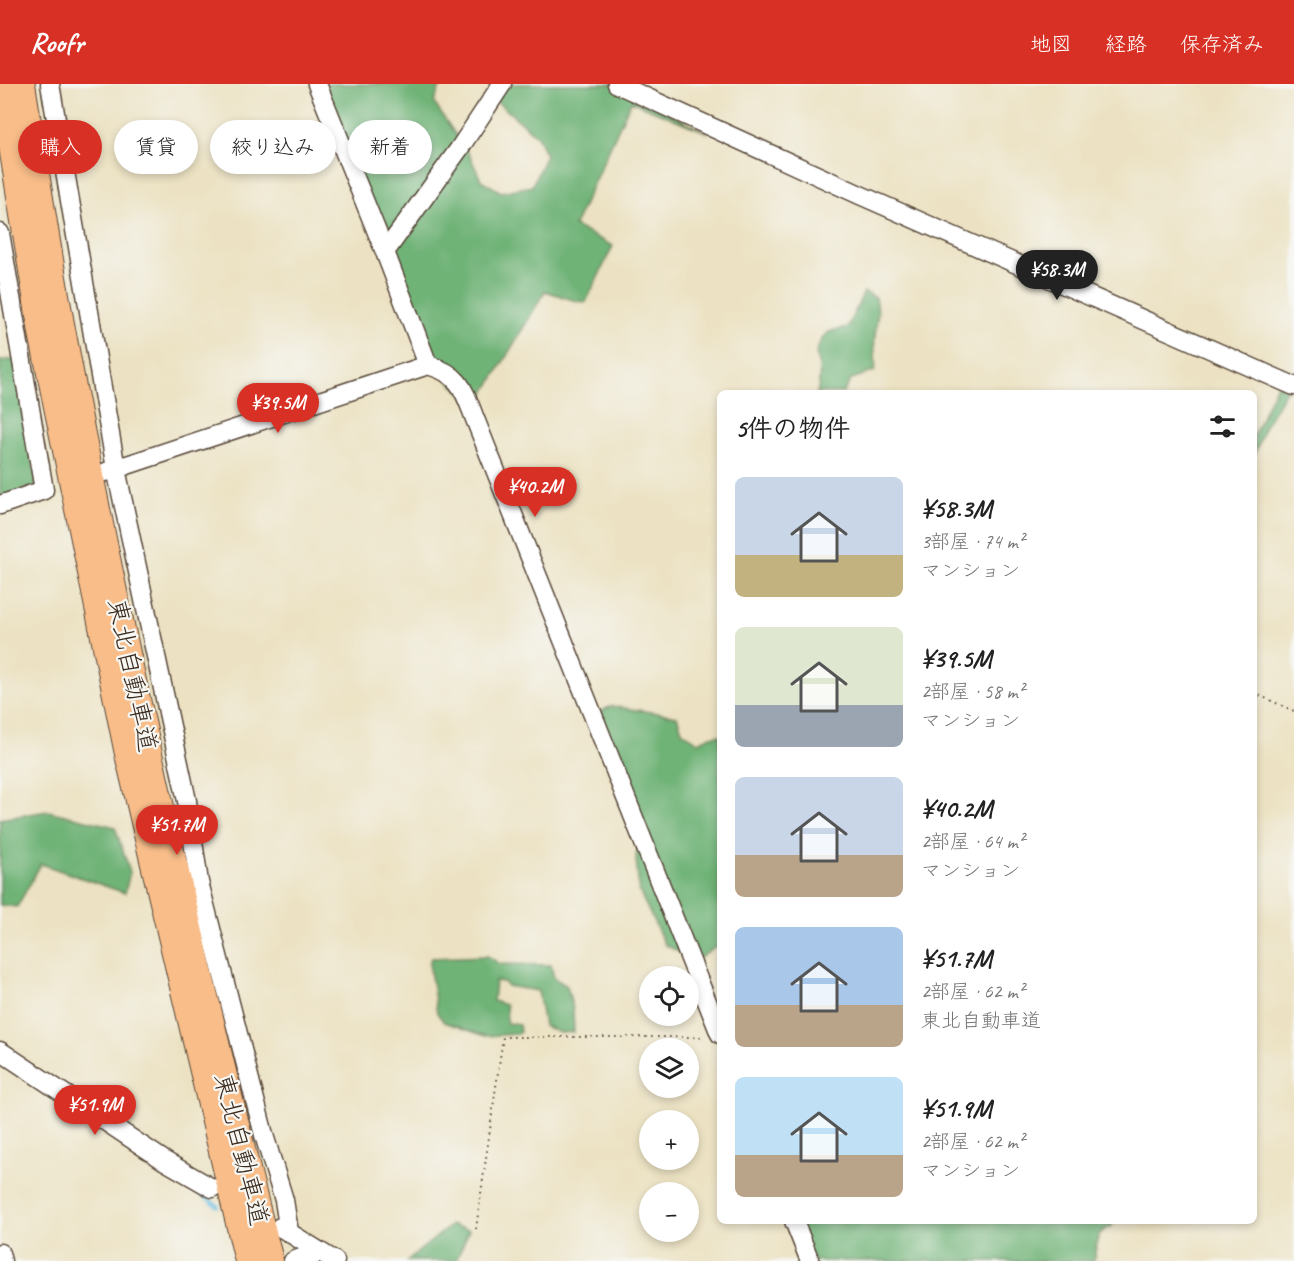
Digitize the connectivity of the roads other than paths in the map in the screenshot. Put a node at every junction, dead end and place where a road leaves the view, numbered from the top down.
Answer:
1 (2, 84) edge
2 (22, 84) edge
3 (50, 84) edge
4 (317, 84) edge
5 (502, 84) edge
6 (616, 84) edge
7 (0, 233) edge
8 (385, 252) junction
9 (428, 365) junction
10 (1294, 386) edge
11 (111, 471) junction
12 (0, 505) edge
13 (714, 1036) edge
14 (0, 1051) edge
15 (212, 1188) dead end
16 (795, 1224) edge
17 (0, 1253) edge
18 (2, 1261) edge
19 (248, 1261) edge
20 (270, 1261) edge
21 (293, 1261) edge
22 (310, 1261) edge
23 (335, 1261) edge
24 (810, 1261) edge

1 - 19 highway, 東北自動車道
2 - 20 highway, 東北自動車道
3 - 11 street
4 - 8 street
5 - 8 street
6 - 10 street
7 - 12 street
8 - 9 street
9 - 11 street
9 - 13 street
11 - 23 street
14 - 15 street
16 - 24 street
17 - 18 street
21 - 22 street

